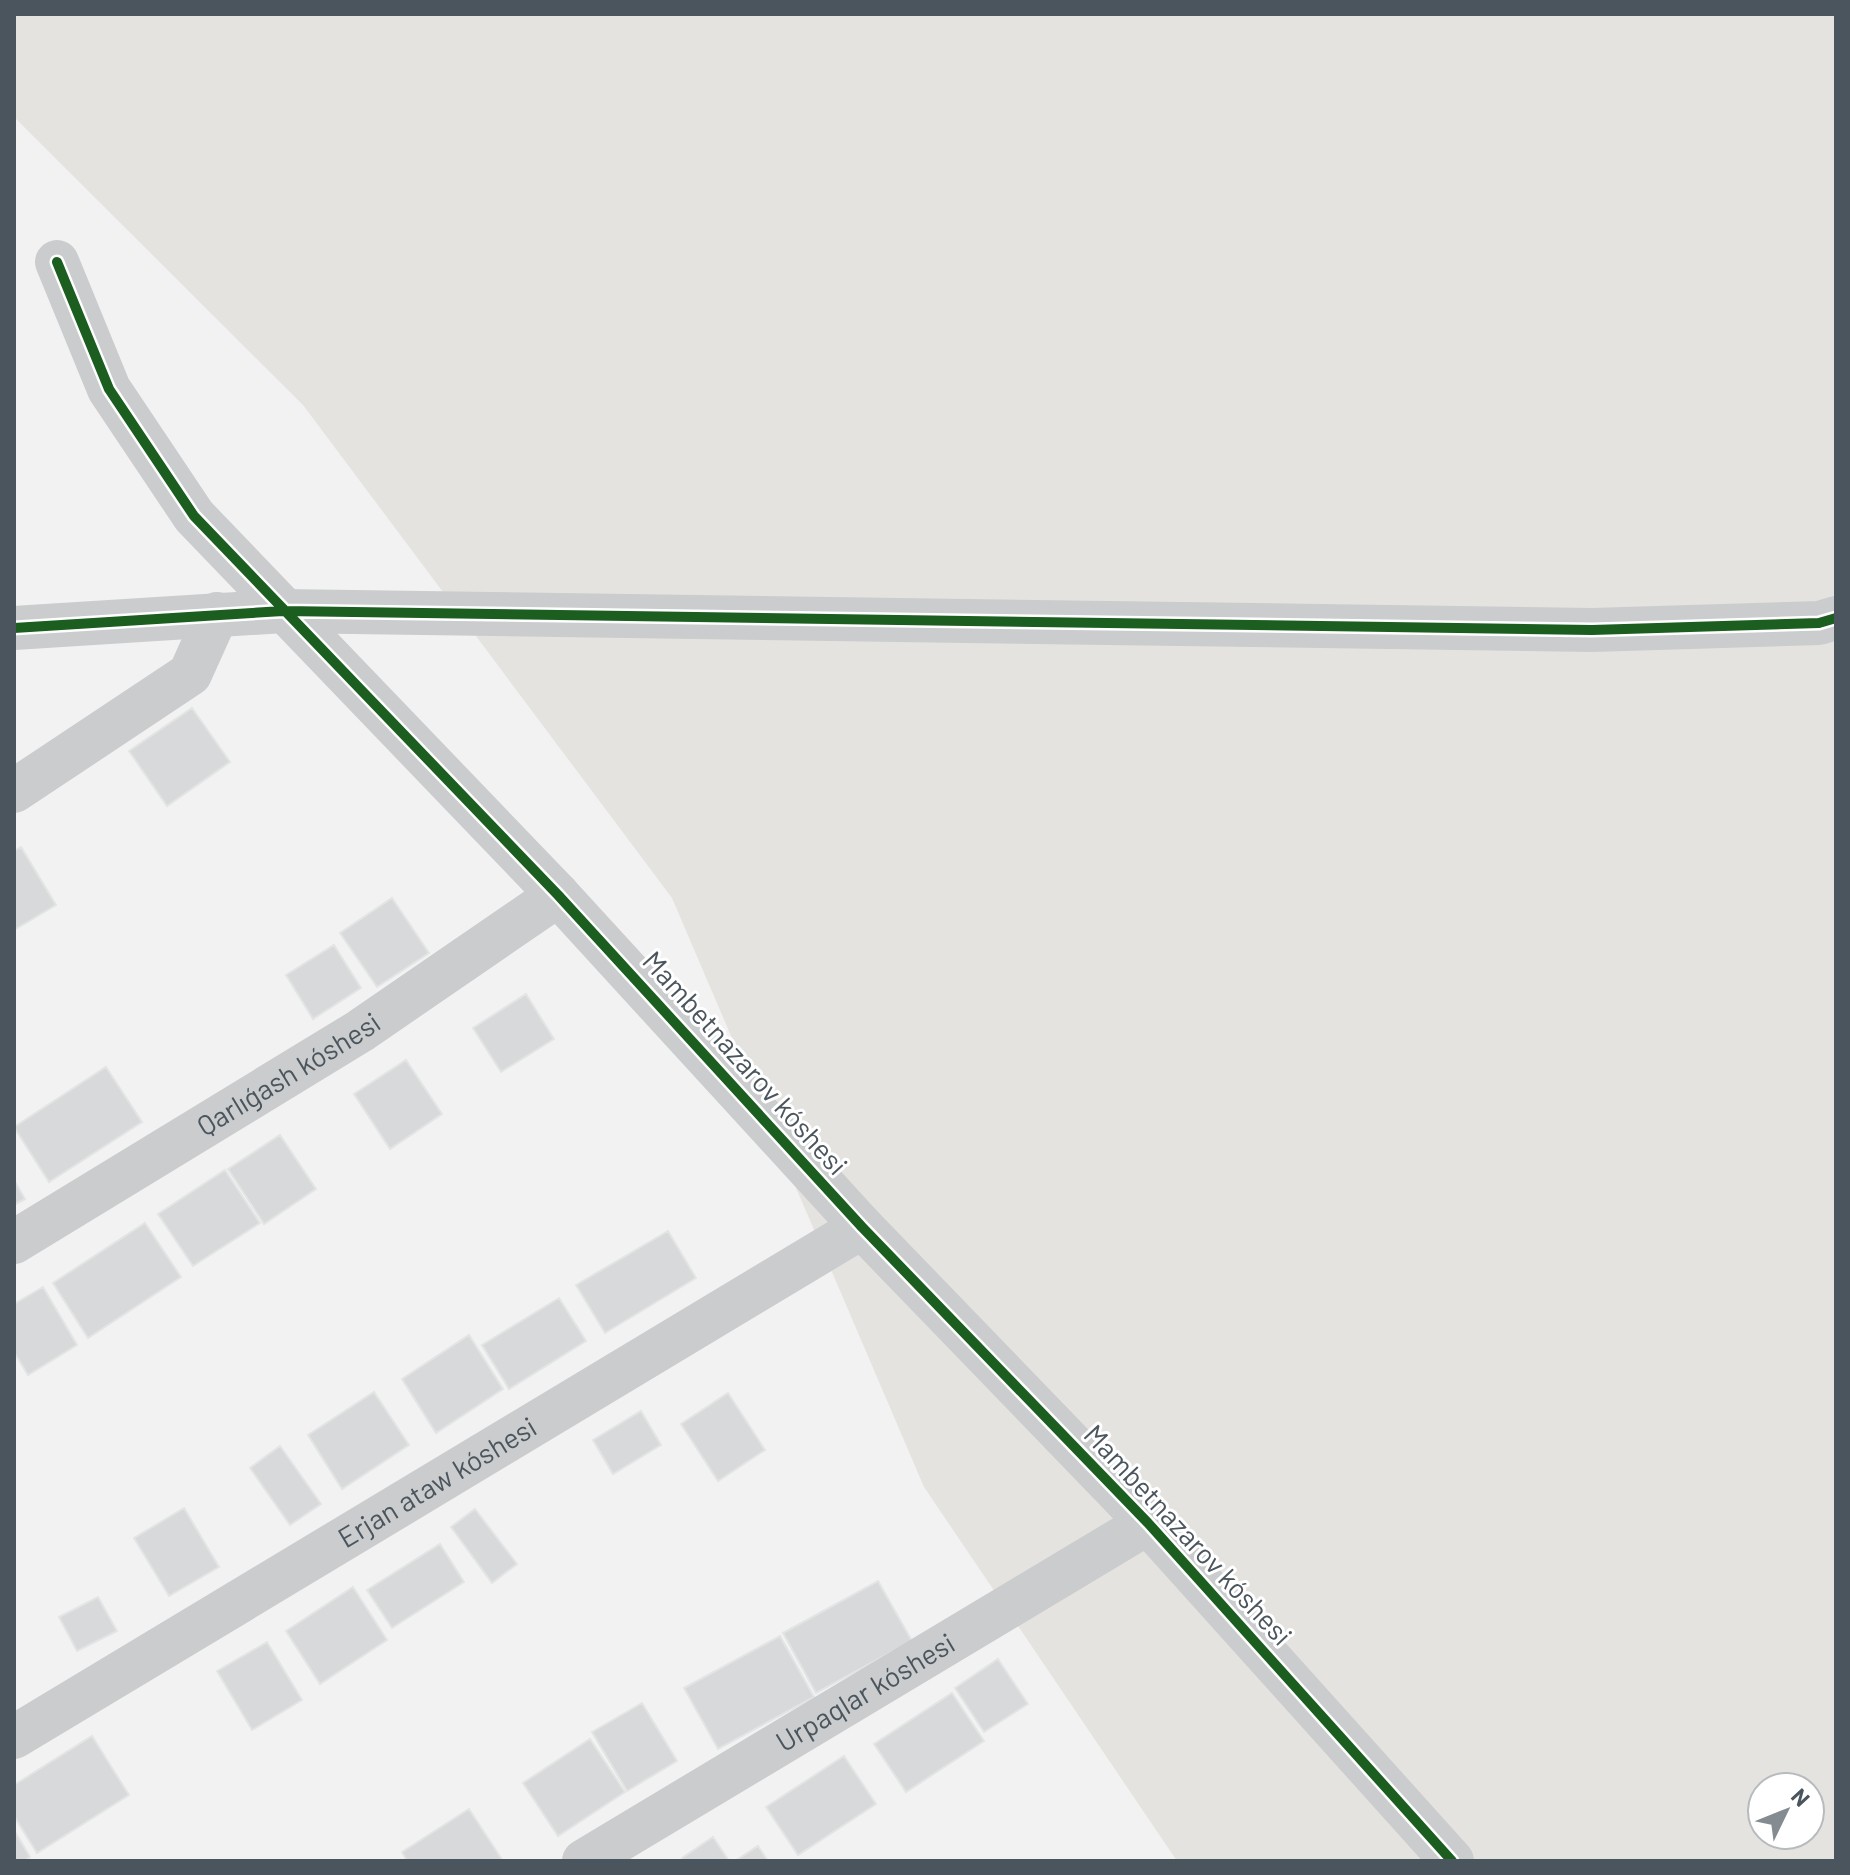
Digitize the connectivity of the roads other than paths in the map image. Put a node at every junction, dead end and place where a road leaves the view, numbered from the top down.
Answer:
1 (57, 262) dead end
2 (283, 611) junction
3 (217, 614) junction
4 (1836, 618) edge
5 (14, 628) edge
6 (14, 791) edge
7 (558, 895) junction
8 (862, 1227) junction
9 (14, 1242) edge
10 (1148, 1523) junction
11 (14, 1737) edge
12 (584, 1861) edge
13 (1452, 1861) edge

1 - 2 street, Mambetnazarov kóshesi
2 - 3 street
2 - 4 street
2 - 7 street, Mambetnazarov kóshesi
3 - 5 street
3 - 6 street
7 - 8 street, Mambetnazarov kóshesi
7 - 9 street, Qarlıǵash kóshesi
8 - 10 street, Mambetnazarov kóshesi
8 - 11 street, Erjan ataw kóshesi
10 - 12 street, Urpaqlar kóshesi
10 - 13 street, Mambetnazarov kóshesi

